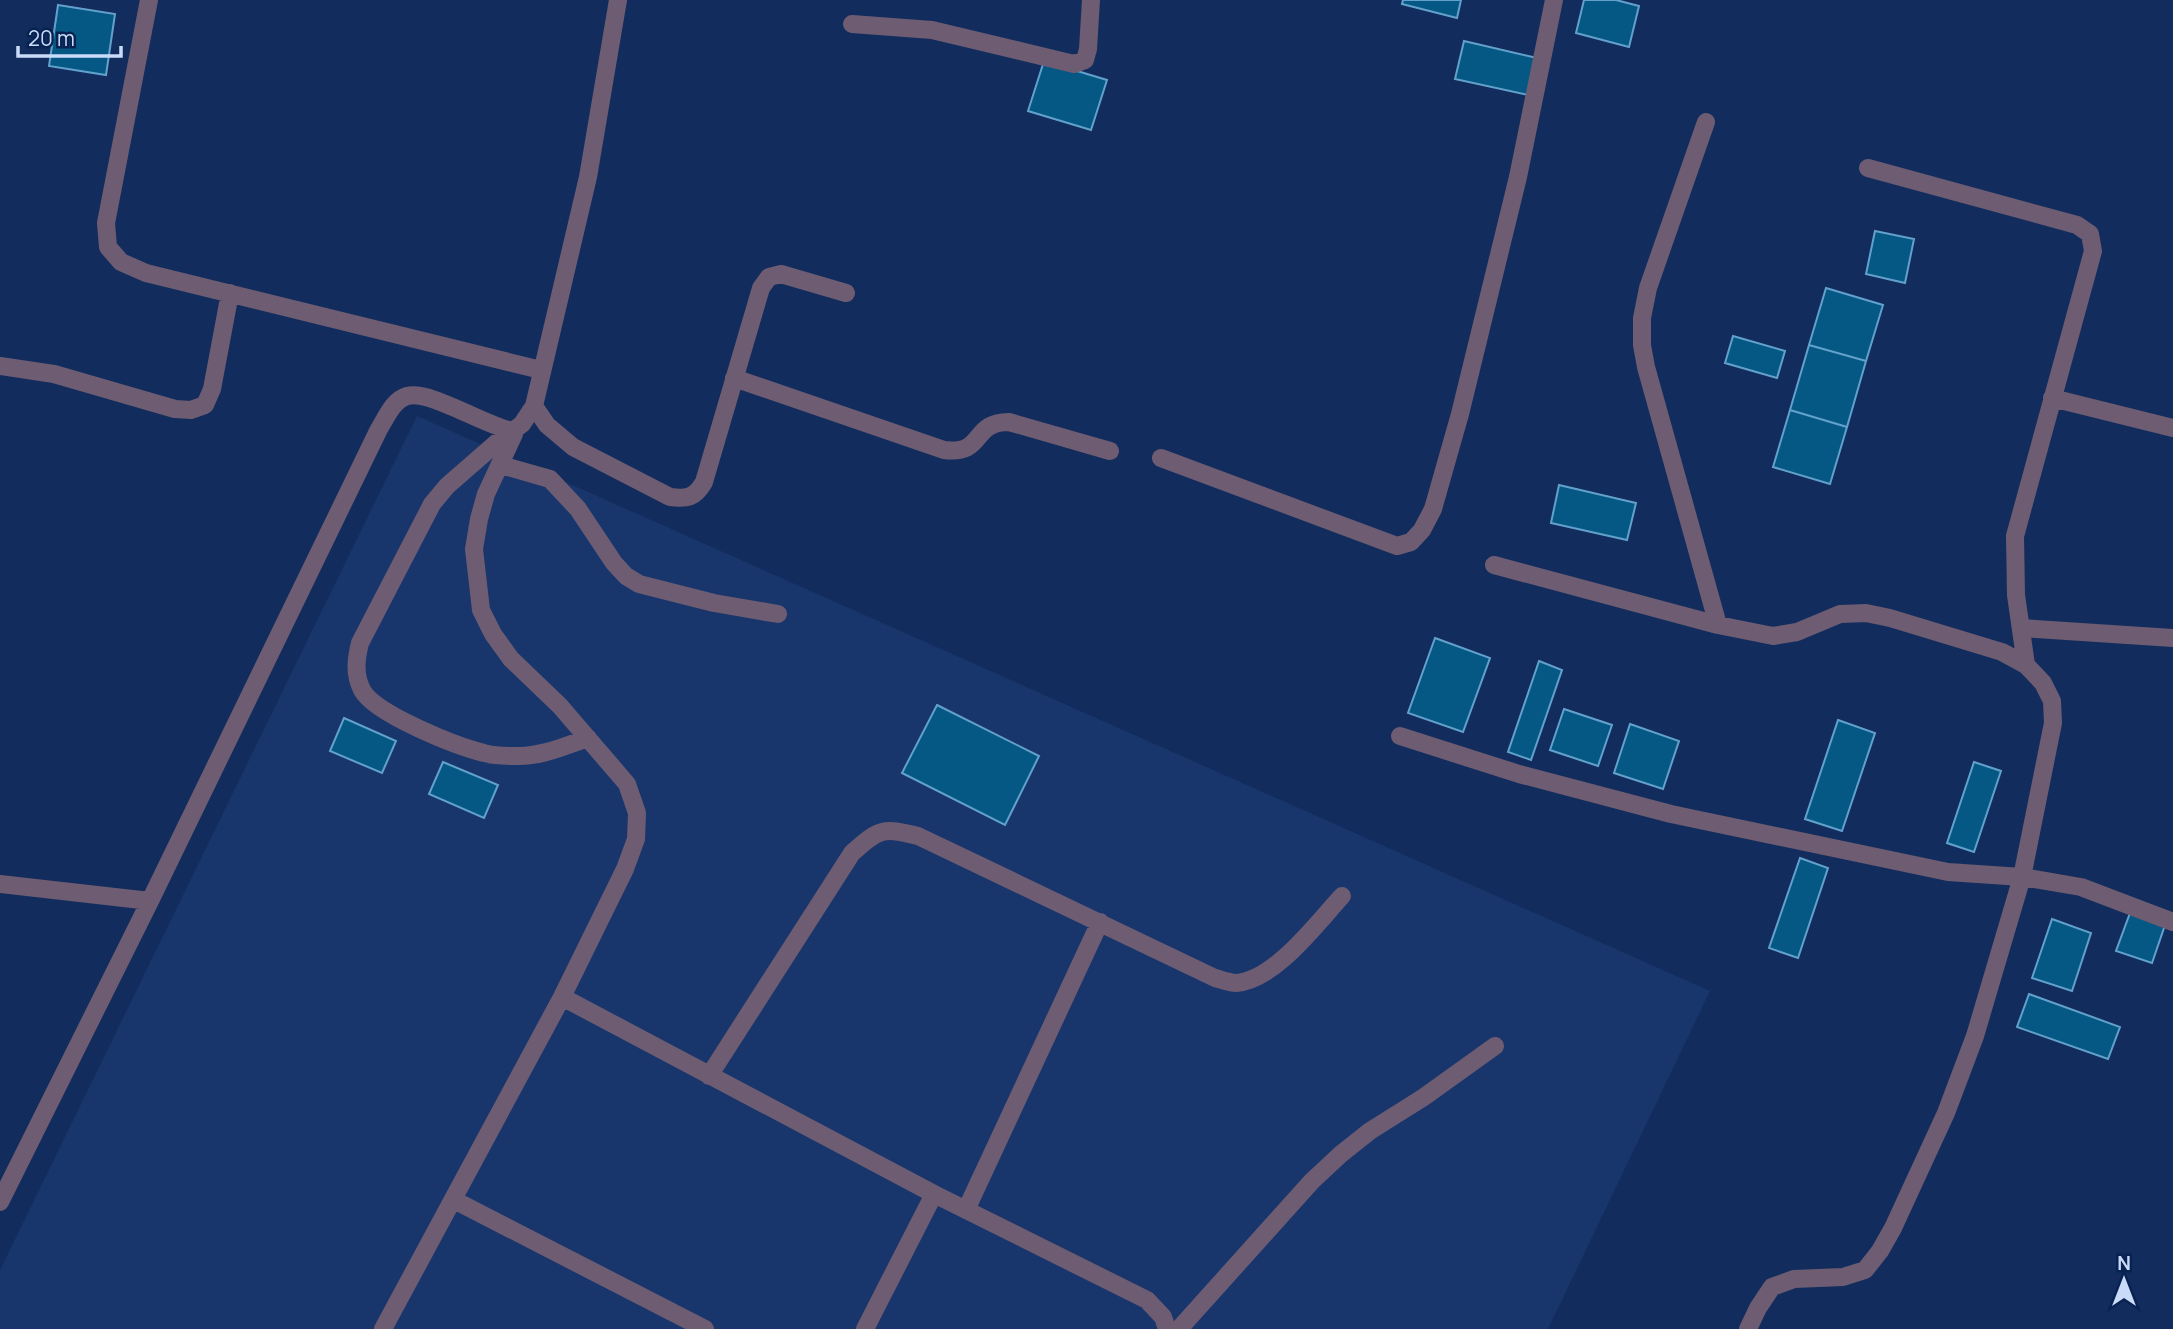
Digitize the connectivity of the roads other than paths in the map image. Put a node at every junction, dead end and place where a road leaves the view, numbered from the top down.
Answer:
1 (149, 0) edge
2 (618, 0) edge
3 (1091, 0) edge
4 (1554, 0) edge
5 (852, 24) dead end
6 (1706, 122) dead end
7 (1868, 168) dead end
8 (230, 293) junction
9 (846, 293) dead end
10 (0, 366) edge
11 (541, 370) junction
12 (734, 378) junction
13 (2052, 398) junction
14 (534, 406) junction
15 (2173, 428) edge
16 (513, 430) junction
17 (1110, 451) dead end
18 (1161, 458) dead end
19 (501, 465) junction
20 (1494, 565) dead end
21 (778, 614) dead end
22 (1718, 625) junction
23 (2021, 628) junction
24 (2173, 638) edge
25 (2026, 665) junction
26 (1400, 736) dead end
27 (588, 738) junction
28 (2022, 877) junction
29 (0, 884) edge
30 (1342, 896) dead end
31 (150, 901) junction
32 (1100, 922) junction
33 (2173, 922) edge
34 (562, 997) junction
35 (1495, 1046) dead end
36 (709, 1076) junction
37 (934, 1194) junction
38 (454, 1200) junction
39 (0, 1202) edge
40 (966, 1210) junction
41 (383, 1329) edge
42 (705, 1329) edge
43 (864, 1329) edge
44 (1167, 1329) edge
45 (1179, 1329) edge
46 (1748, 1329) edge

1 - 8 street
2 - 11 street
3 - 5 street
4 - 18 street
6 - 22 street
7 - 13 street
8 - 10 street
8 - 11 street
9 - 12 street
11 - 14 street
12 - 14 street
12 - 17 street
13 - 15 street
13 - 23 street
14 - 16 street
16 - 19 street
16 - 27 street
16 - 31 street
19 - 21 street
19 - 27 street
20 - 22 street
22 - 25 street
23 - 24 street
23 - 25 street
25 - 28 street
26 - 28 street
27 - 34 street
28 - 33 street
28 - 46 street
29 - 31 street
30 - 32 street
31 - 39 street
32 - 36 street
32 - 40 street
34 - 36 street
34 - 38 street
35 - 45 street
36 - 37 street
37 - 40 street
37 - 43 street
38 - 41 street
38 - 42 street
40 - 44 street

